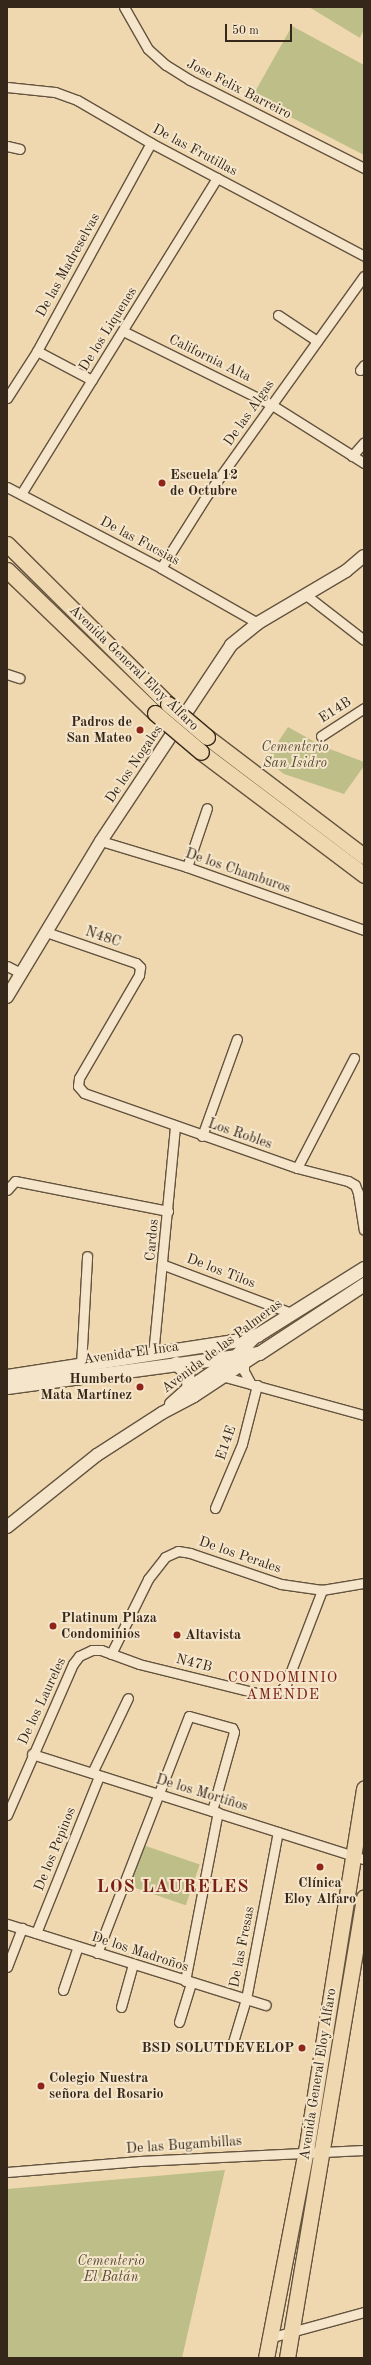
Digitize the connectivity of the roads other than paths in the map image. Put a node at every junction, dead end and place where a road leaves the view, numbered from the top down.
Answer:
1 (124, 7) edge
2 (7, 87) edge
3 (152, 143) junction
4 (7, 146) edge
5 (20, 149) dead end
6 (364, 168) edge
7 (217, 178) junction
8 (364, 256) edge
9 (364, 276) edge
10 (278, 315) dead end
11 (123, 331) junction
12 (317, 341) junction
13 (37, 351) junction
14 (92, 380) junction
15 (7, 398) edge
16 (272, 404) junction
17 (364, 442) edge
18 (352, 456) junction
19 (364, 463) edge
20 (7, 487) edge
21 (21, 494) junction
22 (7, 544) edge
23 (364, 556) edge
24 (161, 568) junction
25 (7, 570) edge
26 (306, 595) junction
27 (258, 623) junction
28 (364, 640) edge
29 (7, 674) edge
30 (19, 678) dead end
31 (364, 708) edge
32 (321, 736) dead end
33 (207, 808) dead end
34 (101, 841) junction
35 (364, 856) edge
36 (187, 867) junction
37 (364, 875) edge
38 (364, 930) edge
39 (46, 932) junction
40 (7, 966) edge
41 (22, 973) junction
42 (7, 997) edge
43 (238, 1039) dead end
44 (354, 1058) dead end
45 (78, 1086) joint
46 (174, 1126) junction
47 (202, 1136) junction
48 (297, 1168) junction
49 (7, 1190) edge
50 (168, 1211) junction
51 (364, 1230) edge
52 (87, 1256) dead end
53 (164, 1265) junction
54 (364, 1268) edge
55 (364, 1284) edge
56 (291, 1312) junction
57 (257, 1335) junction
58 (259, 1353) joint
59 (153, 1355) junction
60 (240, 1359) junction
61 (176, 1363) junction
62 (80, 1365) junction
63 (7, 1376) edge
64 (225, 1377) junction
65 (254, 1385) junction
66 (7, 1387) edge
67 (188, 1388) junction
68 (162, 1413) junction
69 (364, 1415) edge
70 (215, 1508) dead end
71 (7, 1527) edge
72 (364, 1583) edge
73 (322, 1590) junction
74 (111, 1654) junction
75 (128, 1698) dead end
76 (32, 1754) junction
77 (96, 1774) junction
78 (364, 1789) edge
79 (159, 1794) junction
80 (215, 1812) junction
81 (7, 1815) edge
82 (278, 1832) junction
83 (358, 1858) edge
84 (364, 1897) edge
85 (7, 1924) edge
86 (22, 1928) junction
87 (36, 1933) junction
88 (78, 1946) junction
89 (97, 1953) junction
90 (133, 1964) junction
91 (7, 1967) edge
92 (188, 1982) junction
93 (63, 1990) dead end
94 (246, 1999) junction
95 (266, 2005) dead end
96 (120, 2007) dead end
97 (179, 2022) dead end
98 (232, 2042) dead end
99 (364, 2150) edge
100 (306, 2151) junction
101 (321, 2151) junction
102 (7, 2172) edge
103 (364, 2312) edge
104 (291, 2333) junction
105 (269, 2338) junction
106 (266, 2358) edge
107 (287, 2358) edge

1 - 6 street, Jose Felix Barreiro
2 - 3 street, De las Frutillas
3 - 7 street, De las Frutillas
3 - 13 street, De las Madreselvas
4 - 5 street
7 - 8 street, De las Frutillas
7 - 11 street, De los Liquenes
9 - 12 street, De las Algas
10 - 12 street
11 - 14 street, De los Liquenes
11 - 16 street, California Alta
12 - 16 street, De las Algas
13 - 14 street
13 - 15 street, De las Madreselvas
14 - 21 street, De los Liquenes
16 - 18 street, California Alta
16 - 24 street, De las Algas
17 - 18 street
18 - 19 street, California Alta
20 - 21 street, De las Fucsias
21 - 24 street, De las Fucsias
22 - 35 main road, Avenida General Eloy Alfaro, bridge
23 - 26 street, De los Nogales
24 - 27 street, De las Fucsias
25 - 37 main road, Avenida General Eloy Alfaro, bridge
26 - 27 street, De los Nogales
26 - 28 street
27 - 34 street, De los Nogales
29 - 30 street
31 - 32 street, E14B
33 - 36 street
34 - 36 street, De los Chamburos
34 - 39 street, De los Nogales
36 - 38 street, De los Chamburos
39 - 41 street, De los Nogales
39 - 45 street, N48C
40 - 41 street
41 - 42 street, De los Nogales
43 - 47 street
44 - 48 street
45 - 46 street, Los Robles
46 - 47 street, Los Robles
46 - 50 street, Cardos
47 - 48 street, Los Robles
48 - 51 street, Los Robles
49 - 50 street
50 - 53 street, Cardos
52 - 62 street
53 - 56 street, De los Tilos
53 - 59 street, Cardos
54 - 56 main road, Avenida de las Palmeras
55 - 58 main road, Avenida de las Palmeras
56 - 57 main road, Avenida de las Palmeras
57 - 59 main road, Avenida El Inca
57 - 60 street, Avenida de las Palmeras
58 - 60 main road, Avenida El Inca
59 - 62 main road, Avenida El Inca
60 - 61 main road, Avenida El Inca
60 - 64 street, Avenida de las Palmeras
60 - 65 street
60 - 67 street, Avenida de las Palmeras
61 - 66 main road, Avenida El Inca
61 - 67 main road
62 - 63 main road, Avenida El Inca
64 - 65 street
64 - 68 street, Avenida de las Palmeras
65 - 69 street
65 - 70 street, E14E
67 - 68 street, Avenida de las Palmeras
68 - 71 street, Avenida de las Palmeras
72 - 73 street, De los Perales
73 - 74 street, De los Perales
73 - 74 street, N47B
74 - 76 street, De los Laureles
75 - 77 street, De los Pepinos
76 - 77 street, De los Mortiños
76 - 81 street, De los Laureles
77 - 79 street, De los Mortiños
77 - 87 street, De los Pepinos
78 - 83 main road, Avenida General Eloy Alfaro
79 - 80 street, De los Mortiños
79 - 80 street
79 - 89 street
80 - 82 street, De los Mortiños
80 - 92 street
82 - 83 street, De los Mortiños
82 - 94 street, De las Fresas
83 - 100 main road, Avenida General Eloy Alfaro
84 - 101 main road, Avenida General Eloy Alfaro
85 - 86 street, De los Madroños
86 - 87 street, De los Madroños
86 - 91 street
87 - 88 street, De los Madroños
88 - 89 street, De los Madroños
88 - 93 street
89 - 90 street, De los Madroños
90 - 92 street, De los Madroños
90 - 96 street
92 - 94 street, De los Madroños
92 - 97 street
94 - 95 street, De los Madroños
94 - 98 street, De las Fresas
99 - 101 street, De las Bugambillas
100 - 101 street, De las Bugambillas
100 - 102 street, De las Bugambillas
100 - 105 main road, Avenida General Eloy Alfaro
101 - 104 main road, Avenida General Eloy Alfaro
103 - 104 street
104 - 105 street
104 - 107 main road, Avenida General Eloy Alfaro
105 - 106 main road, Avenida General Eloy Alfaro

